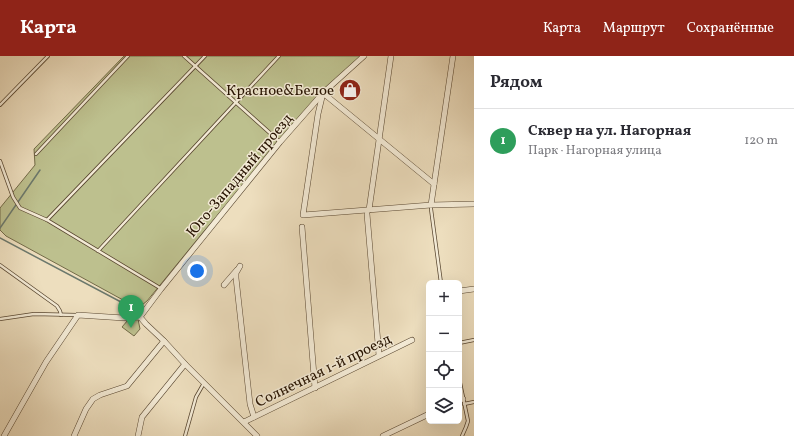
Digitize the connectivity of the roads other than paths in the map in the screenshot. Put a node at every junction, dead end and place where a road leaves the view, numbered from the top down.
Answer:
1 (48, 56) edge
2 (128, 56) edge
3 (184, 56) edge
4 (205, 56) edge
5 (279, 56) edge
6 (364, 56) edge
7 (391, 56) edge
8 (453, 56) edge
9 (195, 66) junction
10 (324, 93) junction
11 (236, 102) junction
12 (0, 105) edge
13 (379, 139) junction
14 (280, 142) junction
15 (36, 154) dead end
16 (0, 161) edge
17 (434, 184) junction
18 (474, 204) edge
19 (431, 207) junction
20 (368, 212) junction
21 (48, 220) junction
22 (302, 227) dead end
23 (98, 251) junction
24 (0, 265) edge
25 (441, 280) edge
26 (224, 285) dead end
27 (161, 289) junction
28 (474, 289) edge
29 (462, 291) edge
30 (61, 315) junction
31 (78, 315) junction
32 (140, 317) junction
33 (0, 319) edge
34 (412, 340) dead end
35 (474, 340) edge
36 (164, 341) junction
37 (462, 342) edge
38 (380, 356) junction
39 (185, 364) junction
40 (204, 383) junction
41 (315, 388) junction
42 (462, 401) edge
43 (474, 402) edge
44 (426, 415) edge
45 (254, 417) junction
46 (244, 422) junction
47 (4, 436) edge
48 (74, 436) edge
49 (138, 436) edge
50 (185, 436) edge
51 (258, 436) edge
52 (383, 436) edge
53 (462, 436) edge

1 - 12 lane
2 - 15 lane
3 - 9 lane
4 - 9 lane
5 - 11 lane
6 - 10 street, Юго-Западный проезд
7 - 13 street
8 - 17 street
9 - 11 lane
9 - 21 lane
10 - 13 street
10 - 14 street, Юго-Западный проезд
10 - 20 street
11 - 14 lane
11 - 23 lane
13 - 17 street
13 - 20 street
14 - 27 street, Юго-Западный проезд
16 - 21 lane
17 - 19 street
18 - 19 street
19 - 20 street
19 - 25 lane
20 - 38 street
21 - 23 lane
22 - 41 street
23 - 27 lane
24 - 30 lane
26 - 45 street
27 - 32 street, Юго-Западный проезд
28 - 29 street
30 - 31 lane
30 - 33 lane
31 - 32 street
31 - 47 street
32 - 36 street
34 - 38 street, Солнечная 1-й проезд
35 - 37 lane
36 - 39 street
36 - 48 street
38 - 41 street, Солнечная 1-й проезд
39 - 40 street
39 - 49 street
40 - 46 street
40 - 50 lane
41 - 45 street, Солнечная 1-й проезд
42 - 43 lane
42 - 53 lane
44 - 52 street
45 - 46 street, Солнечная 1-й проезд
46 - 51 street

